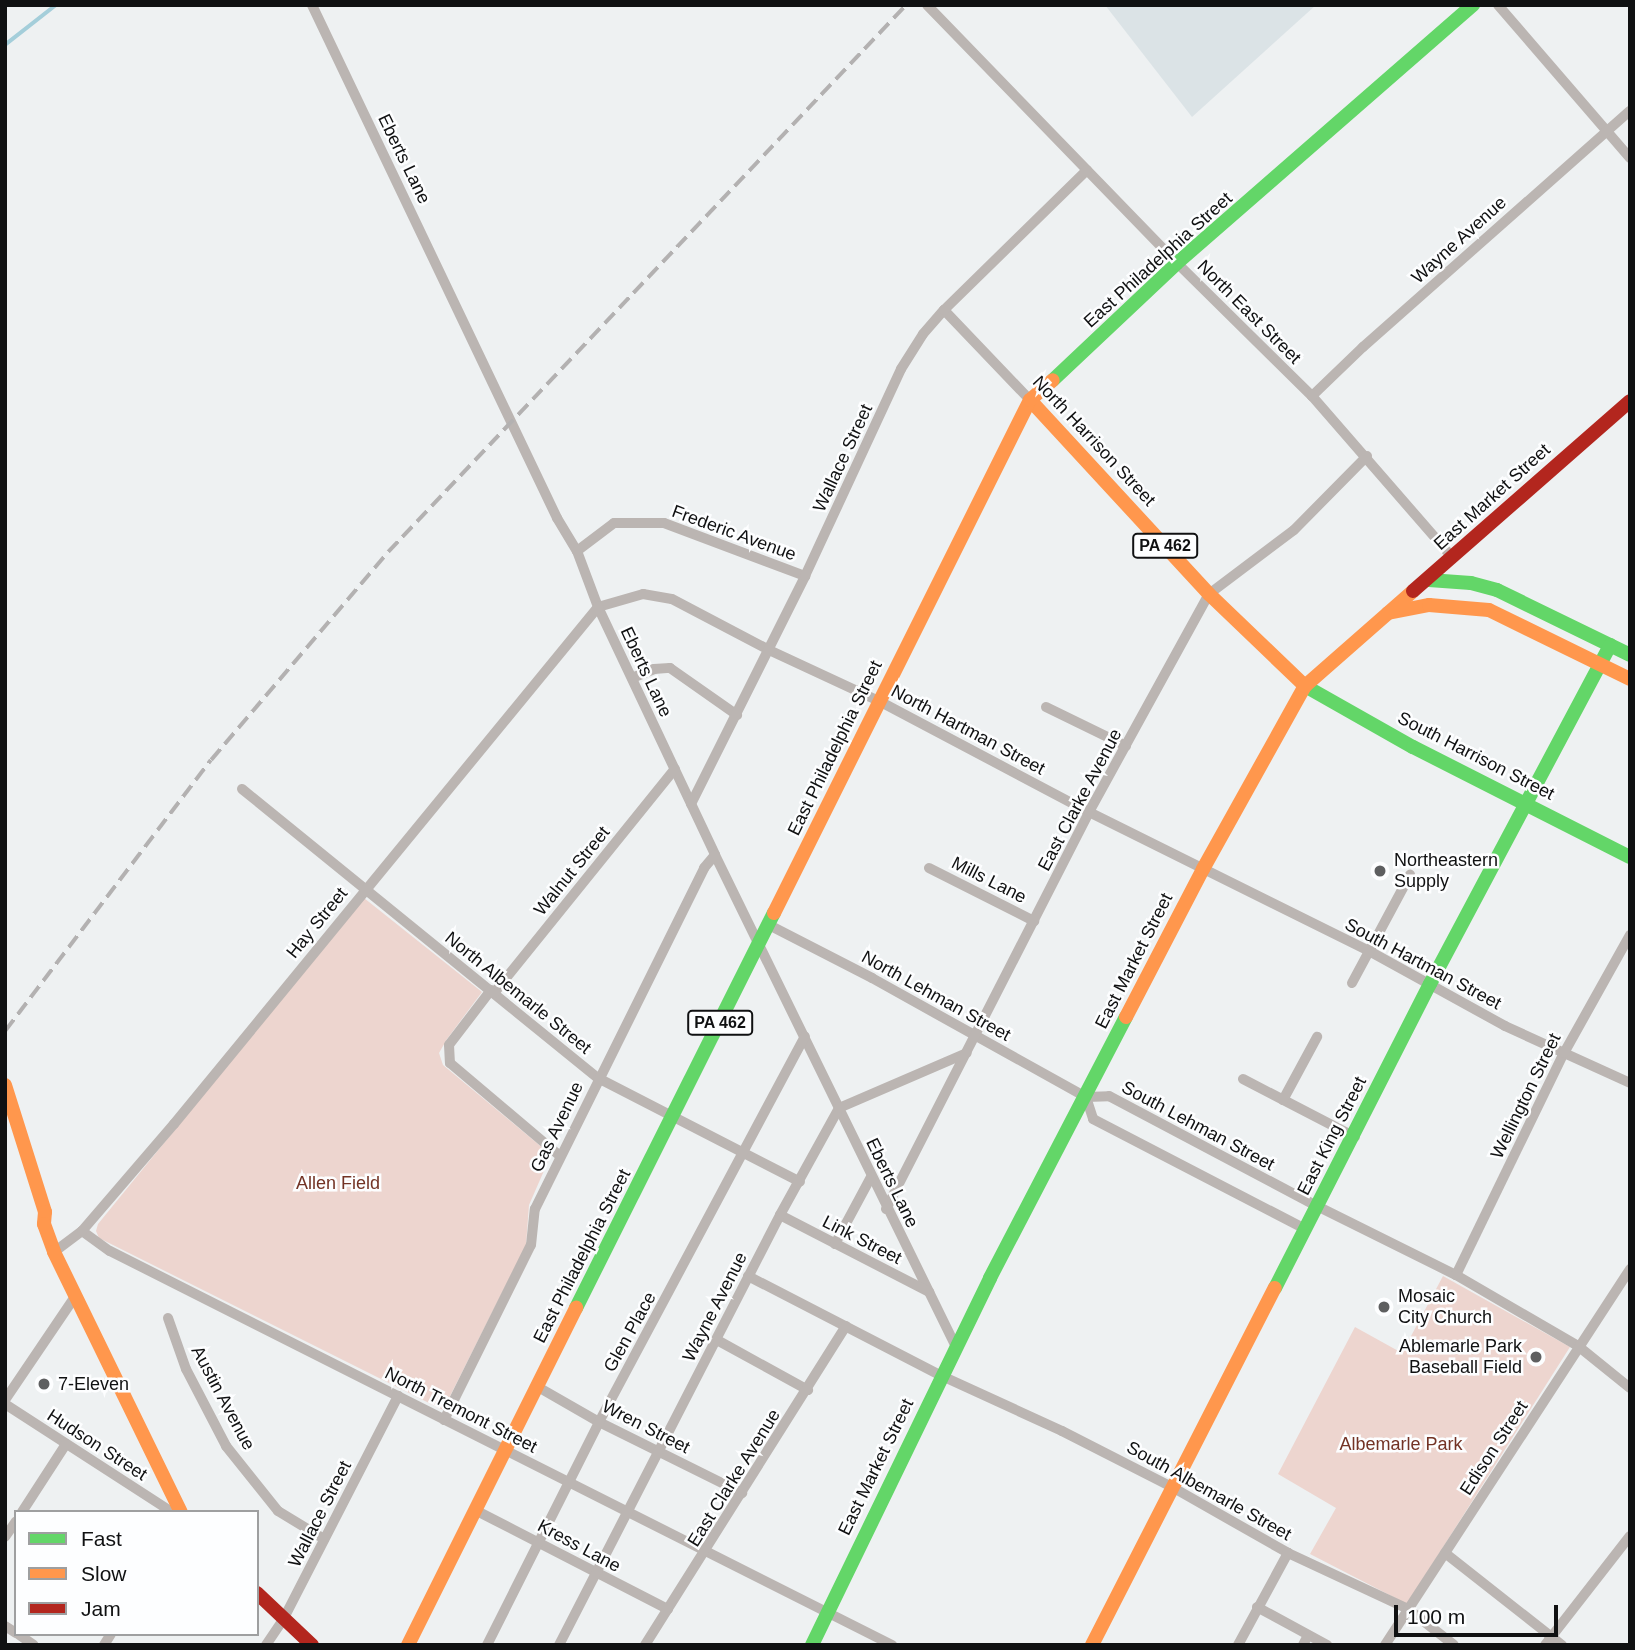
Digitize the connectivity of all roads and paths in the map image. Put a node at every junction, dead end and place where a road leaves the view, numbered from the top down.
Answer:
1 (312, 5) edge
2 (928, 5) edge
3 (1473, 5) edge
4 (1498, 5) edge
5 (1630, 111) edge
6 (1606, 131) junction
7 (1630, 158) edge
8 (1087, 170) junction
9 (1177, 264) junction
10 (944, 310) junction
11 (1312, 396) junction
12 (1030, 400) junction
13 (1630, 401) edge
14 (1367, 456) junction
15 (577, 551) junction
16 (1452, 558) junction
17 (805, 576) junction
18 (1429, 580) junction
19 (1209, 594) junction
20 (598, 607) junction
21 (1388, 613) junction
22 (1610, 645) junction
23 (769, 650) junction
24 (1630, 655) edge
25 (1600, 666) junction
26 (1288, 672) junction
27 (632, 678) junction
28 (1630, 679) edge
29 (1306, 687) junction
30 (879, 701) junction
31 (1046, 707) dead end
32 (737, 715) junction
33 (1126, 746) junction
34 (1259, 765) junction
35 (675, 769) junction
36 (242, 789) dead end
37 (1525, 803) junction
38 (691, 804) junction
39 (1089, 812) junction
40 (715, 855) junction
41 (1630, 857) edge
42 (929, 868) dead end
43 (1202, 869) junction
44 (1410, 875) dead end
45 (364, 889) junction
46 (1034, 921) junction
47 (769, 925) junction
48 (1630, 934) edge
49 (759, 945) junction
50 (1371, 952) junction
51 (1352, 983) dead end
52 (1430, 984) junction
53 (492, 991) junction
54 (976, 1036) junction
55 (805, 1037) junction
56 (1317, 1037) dead end
57 (967, 1053) junction
58 (1564, 1053) junction
59 (598, 1078) junction
60 (1243, 1079) dead end
61 (1630, 1083) edge
62 (5, 1085) edge
63 (1086, 1097) junction
64 (1283, 1100) junction
65 (839, 1108) junction
66 (673, 1117) junction
67 (1355, 1137) junction
68 (745, 1153) junction
69 (560, 1156) junction
70 (871, 1177) junction
71 (800, 1182) junction
72 (1317, 1206) junction
73 (886, 1209) junction
74 (780, 1215) junction
75 (1305, 1230) junction
76 (82, 1231) junction
77 (835, 1244) junction
78 (54, 1252) junction
79 (1630, 1269) edge
80 (1456, 1275) junction
81 (748, 1276) junction
82 (929, 1292) junction
83 (74, 1297) junction
84 (168, 1318) dead end
85 (846, 1326) junction
86 (716, 1340) junction
87 (1578, 1346) junction
88 (957, 1350) junction
89 (942, 1376) junction
90 (538, 1387) junction
91 (1630, 1388) edge
92 (808, 1390) junction
93 (398, 1396) junction
94 (5, 1402) edge
95 (444, 1420) junction
96 (599, 1422) junction
97 (66, 1444) junction
98 (505, 1450) junction
99 (659, 1452) junction
100 (568, 1483) junction
101 (1172, 1487) junction
102 (742, 1493) junction
103 (23, 1510) edge
104 (169, 1510) edge
105 (180, 1510) edge
106 (475, 1510) junction
107 (627, 1511) junction
108 (1630, 1536) edge
109 (324, 1539) junction
110 (540, 1542) junction
111 (706, 1552) junction
112 (1287, 1553) junction
113 (1445, 1553) junction
114 (594, 1573) junction
115 (259, 1595) edge
116 (1256, 1607) junction
117 (668, 1609) junction
118 (1408, 1609) junction
119 (829, 1612) junction
120 (284, 1618) junction
121 (1306, 1640) edge
122 (1548, 1641) edge
123 (266, 1645) edge
124 (313, 1645) edge
125 (408, 1645) edge
126 (487, 1645) edge
127 (559, 1645) edge
128 (645, 1645) edge
129 (812, 1645) edge
130 (892, 1645) edge
131 (1092, 1645) edge
132 (1238, 1645) edge
133 (1327, 1645) edge
134 (1385, 1645) edge
135 (1454, 1645) edge
136 (1562, 1645) edge

1 - 15 street, Eberts Lane
2 - 8 street, North East Street
3 - 9 main road, East Philadelphia Street
4 - 6 street
5 - 6 street, Wayne Avenue
6 - 7 street
6 - 11 street, Wayne Avenue
8 - 9 street, North East Street
8 - 10 street, Wallace Street
9 - 11 street, North East Street
9 - 12 main road, East Philadelphia Street
10 - 12 street, North Harrison Street
10 - 17 street, Wallace Street
11 - 14 street, North East Street
12 - 19 main road, North Harrison Street / PA 462
12 - 30 main road, East Philadelphia Street / PA 462
13 - 16 main road, East Market Street
14 - 16 street, North East Street
14 - 19 street, East Clarke Avenue
15 - 17 street, Frederic Avenue
15 - 20 street, Eberts Lane
16 - 18 main road, East Market Street
17 - 23 street, Wallace Street
18 - 21 main road, East Market Street
18 - 22 main road
19 - 26 main road, North Harrison Street / PA 462
19 - 33 street, East Clarke Avenue
20 - 23 street, North Hartman Street
20 - 27 street, Eberts Lane
20 - 45 street, Hay Street
21 - 25 main road
21 - 29 main road, East Market Street
22 - 24 main road
22 - 25 main road, East King Street
23 - 30 street, North Hartman Street
23 - 32 street, Wallace Street
25 - 28 main road
25 - 37 main road, East King Street
26 - 29 main road, North Harrison Street / PA 462
26 - 34 main road
27 - 32 street
27 - 35 street, Eberts Lane
29 - 34 main road, East Market Street
29 - 37 main road, South Harrison Street
30 - 39 street, North Hartman Street
30 - 47 main road, East Philadelphia Street / PA 462
31 - 33 street
32 - 38 street, Wallace Street
33 - 39 street, East Clarke Avenue
34 - 43 main road, East Market Street
35 - 38 street, Eberts Lane
35 - 53 street, Walnut Street
36 - 45 street, North Albemarle Street
37 - 41 main road, South Harrison Street
37 - 52 main road, East King Street
38 - 40 street, Eberts Lane
39 - 43 street, North Hartman Street
39 - 46 street, East Clarke Avenue
40 - 49 street, Eberts Lane
40 - 59 street, Gas Avenue
42 - 46 street, Mills Lane
43 - 50 street, South Hartman Street
43 - 63 main road, East Market Street
44 - 50 street
45 - 53 street, North Albemarle Street
45 - 76 street, Hay Street
46 - 54 street, East Clarke Avenue
47 - 49 main road, East Philadelphia Street / PA 462
47 - 54 street, North Lehman Street
48 - 58 street, Wellington Street
49 - 55 street, Eberts Lane
49 - 66 main road, East Philadelphia Street / PA 462
50 - 51 street
50 - 52 street, South Hartman Street
52 - 58 street, South Hartman Street
52 - 67 main road, East King Street
53 - 59 street, North Albemarle Street
53 - 69 street, Walnut Street
54 - 57 street, East Clarke Avenue
54 - 63 street, North Lehman Street
55 - 65 street, Eberts Lane
55 - 68 street, Glen Place
56 - 64 street
57 - 65 street
57 - 73 street, East Clarke Avenue
58 - 61 street, South Hartman Street
58 - 80 street, Wellington Street
59 - 66 street, North Albemarle Street
59 - 69 street, Gas Avenue
60 - 64 street
62 - 78 main road
63 - 72 street, South Lehman Street
63 - 75 street
63 - 88 main road, East Market Street
64 - 67 street
65 - 70 street, Eberts Lane
65 - 71 street, Wayne Avenue
66 - 68 street, North Albemarle Street
66 - 90 main road, East Philadelphia Street / PA 462
67 - 72 main road, East King Street
68 - 71 street, North Albemarle Street
68 - 96 street, Glen Place
69 - 95 street, Gas Avenue
70 - 73 street, Eberts Lane
70 - 77 street
71 - 74 street, Wayne Avenue
72 - 75 main road, East King Street
72 - 80 street, South Lehman Street
73 - 82 street, Eberts Lane
74 - 77 street, Link Street
74 - 81 street, Wayne Avenue
75 - 101 main road, East King Street
76 - 78 street, Hay Street
76 - 93 street, North Tremont Street
77 - 82 street, Link Street
78 - 83 main road
79 - 87 street, Edison Street
80 - 87 street, South Lehman Street
81 - 85 street
81 - 86 street, Wayne Avenue
82 - 88 street, Eberts Lane
83 - 94 street
83 - 105 main road
84 - 109 street, Austin Avenue
85 - 89 street
85 - 92 street, East Clarke Avenue
86 - 92 street
86 - 99 street, Wayne Avenue
87 - 91 street, South Lehman Street
87 - 113 street, Edison Street
88 - 89 main road, East Market Street
89 - 101 street, South Albemarle Street
89 - 119 main road, East Market Street
90 - 96 street, Wren Street
90 - 98 main road, East Philadelphia Street / PA 462
92 - 102 street, East Clarke Avenue
93 - 95 street, North Tremont Street
93 - 109 street, Wallace Street
94 - 97 street, Hudson Street
95 - 98 street, North Tremont Street
96 - 99 street, Wren Street
96 - 100 street, Glen Place
97 - 103 street
97 - 104 street, Hudson Street
98 - 100 street, North Tremont Street
98 - 106 main road, East Philadelphia Street / PA 462
99 - 102 street, Wren Street
99 - 107 street, Wayne Avenue
100 - 107 street, North Tremont Street
100 - 110 street, Glen Place
101 - 112 street, South Albemarle Street
101 - 131 main road, East King Street
102 - 111 street, East Clarke Avenue
106 - 110 street, Kress Lane
106 - 125 main road, East Philadelphia Street / PA 462
107 - 111 street, North Tremont Street
107 - 114 street, Wayne Avenue
108 - 122 street
109 - 120 street, Wallace Street
110 - 114 street, Kress Lane
110 - 126 street, Glen Place
111 - 117 street, East Clarke Avenue
111 - 119 street, North Tremont Street
112 - 116 street
112 - 118 street, South Albemarle Street
113 - 118 street, Edison Street
113 - 122 street
114 - 117 street, Kress Lane
114 - 127 street, Wayne Avenue
115 - 120 main road
116 - 121 street
116 - 132 street
117 - 128 street, East Clarke Avenue
118 - 134 street, Edison Street
118 - 135 street, South Albemarle Street
119 - 129 main road, East Market Street
119 - 130 street, North Tremont Street
120 - 123 street, Wallace Street
120 - 124 main road
121 - 133 street
122 - 136 street

